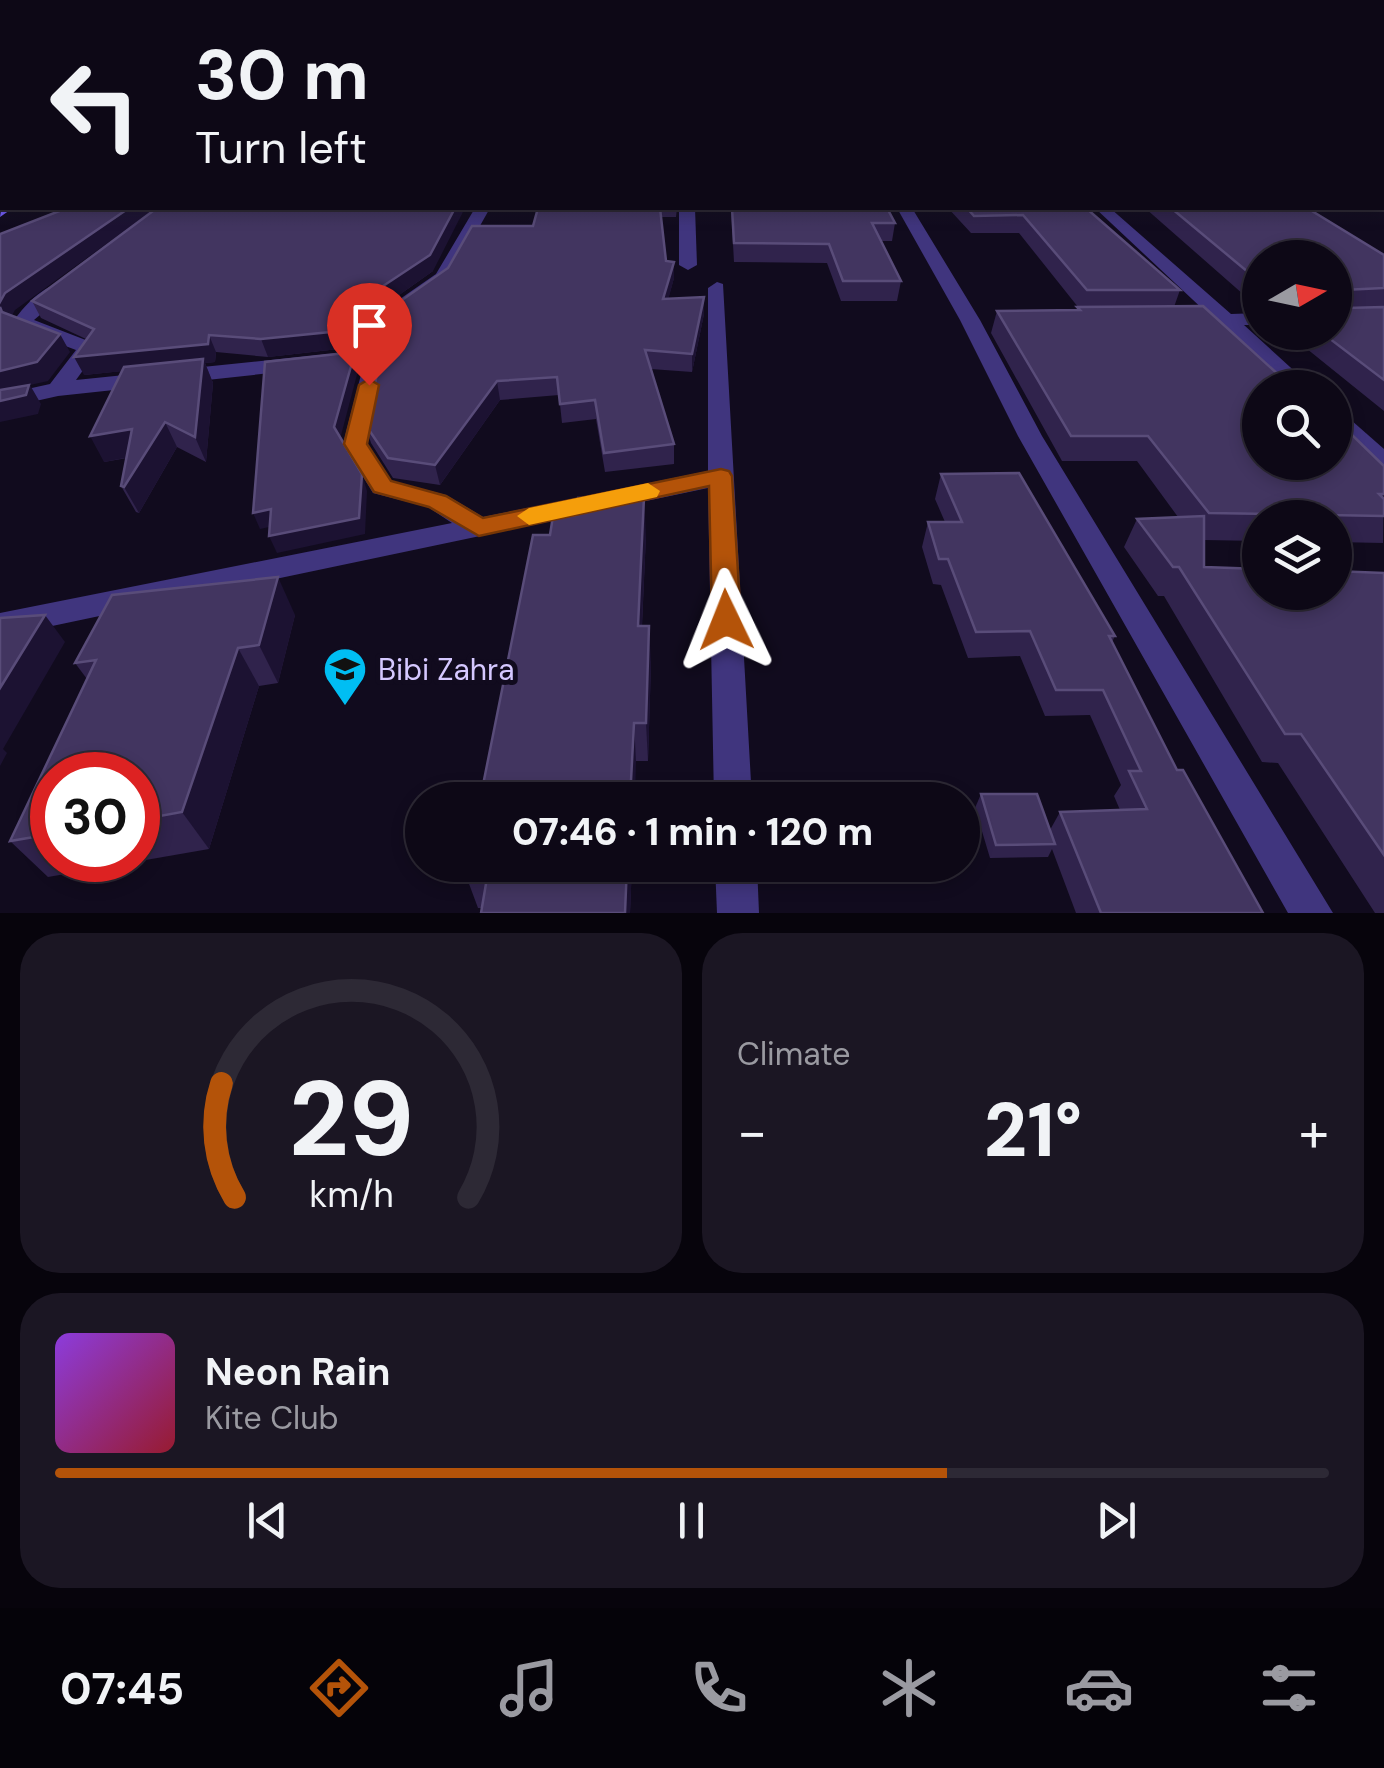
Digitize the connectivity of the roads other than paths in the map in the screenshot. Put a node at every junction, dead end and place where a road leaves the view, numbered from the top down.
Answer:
1 (481, 210) edge
2 (687, 210) edge
3 (905, 210) edge
4 (1104, 210) edge
5 (688, 265) dead end
6 (76, 276) edge
7 (717, 288) dead end
8 (1168, 320) edge
9 (1228, 320) junction
10 (1242, 320) edge
11 (376, 355) junction
12 (1282, 370) edge
13 (58, 389) junction
14 (0, 402) edge
15 (1352, 434) edge
16 (1384, 463) edge
17 (721, 476) junction
18 (479, 527) junction
19 (0, 625) edge
20 (732, 782) edge
21 (737, 882) edge
22 (738, 913) edge
23 (1312, 913) edge

1 - 11 street
2 - 5 street
3 - 23 street
4 - 9 street
6 - 13 street
7 - 17 street
8 - 9 street
9 - 10 street
9 - 12 street
11 - 13 street
11 - 18 street
13 - 14 street
15 - 16 street
17 - 18 street
17 - 20 street
18 - 19 street
21 - 22 street

